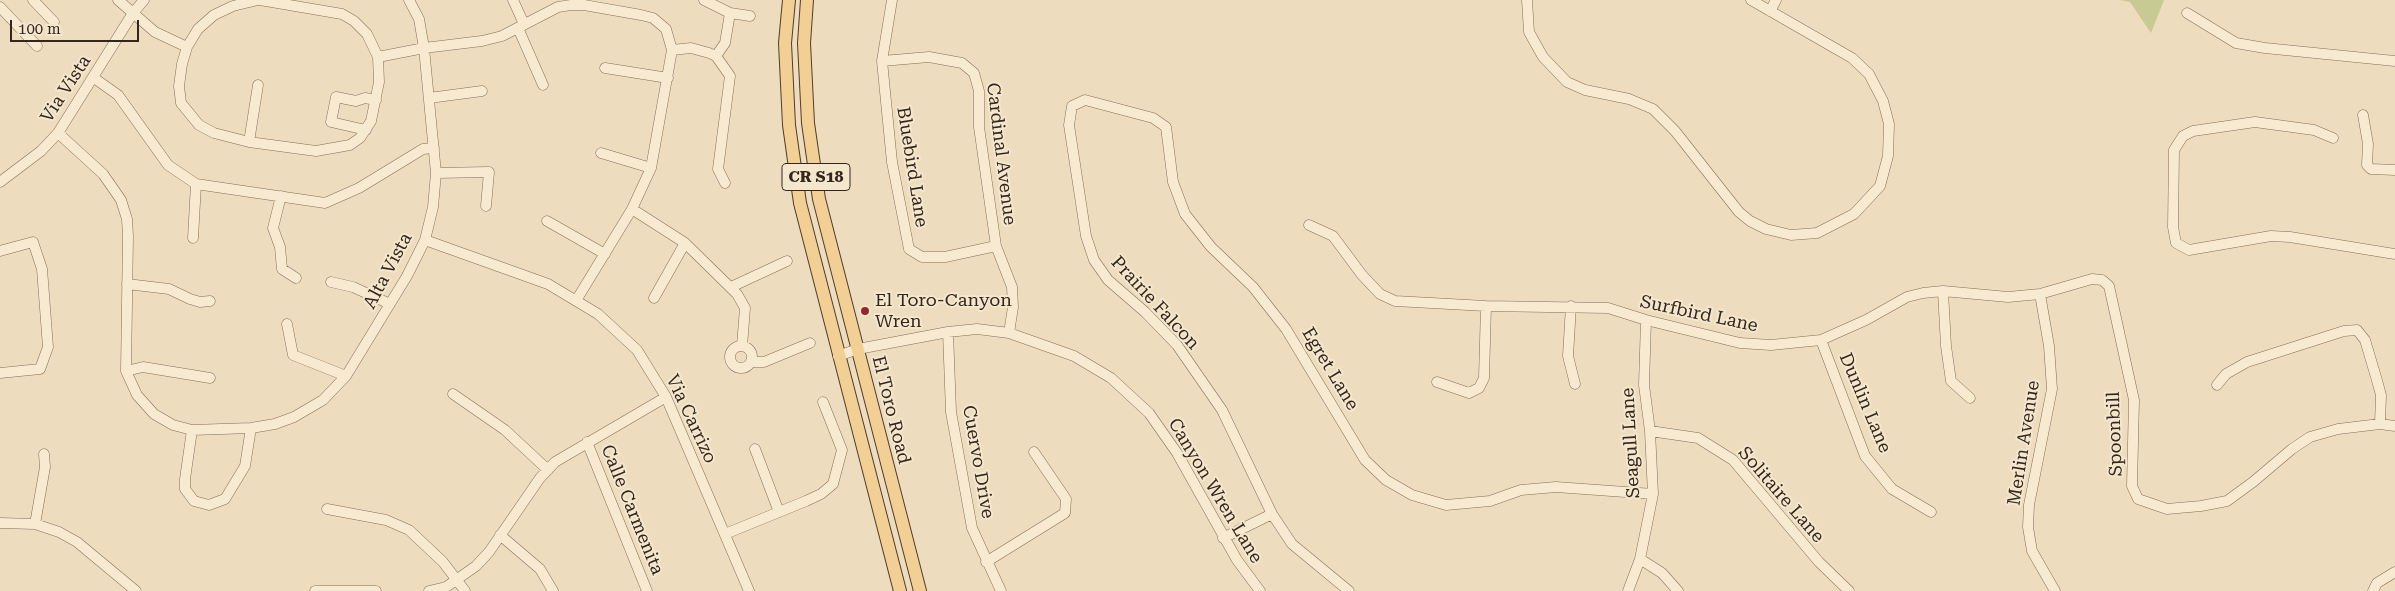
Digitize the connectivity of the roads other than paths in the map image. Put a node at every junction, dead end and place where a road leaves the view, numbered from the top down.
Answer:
1 (5, 0) edge
2 (33, 0) edge
3 (118, 0) edge
4 (144, 0) edge
5 (259, 0) edge
6 (409, 0) edge
7 (513, 0) edge
8 (704, 0) edge
9 (789, 0) edge
10 (808, 0) edge
11 (892, 0) edge
12 (1527, 0) edge
13 (1751, 0) edge
14 (1776, 0) edge
15 (571, 2) edge
16 (558, 3) edge
17 (0, 5) edge
18 (1770, 11) junction
19 (133, 13) junction
20 (2187, 13) dead end
21 (730, 14) junction
22 (750, 16) dead end
23 (54, 22) dead end
24 (521, 26) junction
25 (37, 46) dead end
26 (187, 47) junction
27 (424, 48) junction
28 (672, 50) junction
29 (716, 56) junction
30 (378, 57) junction
31 (882, 61) junction
32 (2395, 61) edge
33 (605, 68) dead end
34 (94, 78) junction
35 (668, 78) junction
36 (258, 84) dead end
37 (543, 85) dead end
38 (482, 91) dead end
39 (429, 98) junction
40 (376, 100) junction
41 (1072, 106) joint
42 (2363, 115) dead end
43 (366, 130) junction
44 (58, 133) junction
45 (2333, 138) dead end
46 (249, 142) junction
47 (434, 148) junction
48 (601, 153) dead end
49 (651, 168) junction
50 (2395, 170) edge
51 (436, 173) junction
52 (0, 182) edge
53 (725, 183) dead end
54 (196, 184) junction
55 (281, 196) junction
56 (486, 206) dead end
57 (632, 210) junction
58 (547, 221) dead end
59 (1309, 225) dead end
60 (193, 238) dead end
61 (425, 240) junction
62 (685, 243) junction
63 (996, 246) junction
64 (0, 251) edge
65 (605, 254) junction
66 (2395, 254) edge
67 (787, 261) dead end
68 (296, 278) dead end
69 (2102, 280) joint
70 (331, 282) dead end
71 (127, 284) junction
72 (731, 287) junction
73 (1943, 291) junction
74 (2040, 294) junction
75 (654, 298) dead end
76 (577, 299) junction
77 (210, 301) dead end
78 (390, 304) junction
79 (1486, 306) junction
80 (1571, 306) junction
81 (1646, 320) junction
82 (287, 324) dead end
83 (948, 332) junction
84 (1009, 333) junction
85 (1821, 340) junction
86 (810, 343) dead end
87 (742, 346) junction
88 (858, 350) junction
89 (838, 356) junction
90 (751, 362) junction
91 (126, 371) junction
92 (0, 373) edge
93 (346, 376) junction
94 (210, 378) dead end
95 (1437, 382) dead end
96 (1575, 384) dead end
97 (2217, 385) dead end
98 (453, 394) dead end
99 (666, 397) junction
100 (1970, 398) dead end
101 (823, 402) dead end
102 (2380, 424) junction
103 (2395, 426) edge
104 (251, 428) junction
105 (192, 430) junction
106 (1650, 431) junction
107 (587, 442) junction
108 (755, 449) dead end
109 (1034, 452) dead end
110 (44, 454) dead end
111 (548, 470) junction
112 (1653, 494) junction
113 (327, 509) dead end
114 (779, 512) junction
115 (1931, 512) dead end
116 (1272, 514) junction
117 (0, 523) edge
118 (35, 524) junction
119 (725, 534) junction
120 (500, 535) junction
121 (1223, 538) junction
122 (1640, 559) junction
123 (986, 562) junction
124 (2395, 572) edge
125 (457, 580) junction
126 (2375, 587) edge
127 (136, 591) edge
128 (315, 591) edge
129 (376, 591) edge
130 (429, 591) edge
131 (465, 591) edge
132 (553, 591) edge
133 (647, 591) edge
134 (749, 591) edge
135 (900, 591) edge
136 (920, 591) edge
137 (1001, 591) edge
138 (1260, 591) edge
139 (1349, 591) edge
140 (1628, 591) edge
141 (1678, 591) edge
142 (1849, 591) edge
143 (2055, 591) edge

1 - 17 street
2 - 23 street
3 - 19 street
4 - 19 street, Via Vista
5 - 26 street
5 - 30 street
6 - 27 street
7 - 24 street
8 - 21 street
9 - 89 main road, CR S18
10 - 88 main road, El Toro Road / CR S18
11 - 31 street, Bluebird Lane
12 - 18 street
13 - 18 street
14 - 18 street
15 - 16 street
15 - 28 street
16 - 24 street
17 - 25 street
19 - 26 street
19 - 34 street, Via Vista
20 - 32 street
21 - 22 street
21 - 29 street
24 - 27 street
24 - 37 street
26 - 46 street
27 - 30 street
27 - 39 street, Alta Vista
28 - 29 street
28 - 35 street
29 - 53 street
30 - 40 street
31 - 63 street, Cardinal Avenue
31 - 63 street, Bluebird Lane
33 - 35 street
34 - 44 street, Via Vista
34 - 54 street
35 - 49 street
36 - 46 street
38 - 39 street
39 - 47 street, Alta Vista
40 - 43 street
40 - 43 street
41 - 112 street, Egret Lane
41 - 116 street, Prairie Falcon
42 - 50 street
43 - 46 street
44 - 52 street, Via Vista
44 - 71 street, Alta Vista
45 - 66 street
47 - 51 street, Alta Vista
47 - 55 street
48 - 49 street
49 - 57 street
51 - 56 street
51 - 61 street, Alta Vista
54 - 55 street
54 - 60 street
55 - 68 street
57 - 62 street
57 - 65 street
58 - 65 street
59 - 79 street, Surfbird Lane
61 - 76 street, Via Carrizo
61 - 78 street, Alta Vista
62 - 72 street
62 - 75 street
63 - 84 street, Cardinal Avenue
64 - 92 street
65 - 76 street
67 - 72 street
69 - 74 street, Surfbird Lane
69 - 102 street, Spoonbill
70 - 78 street
71 - 77 street
71 - 91 street, Alta Vista
72 - 87 street
73 - 74 street, Surfbird Lane
73 - 85 street, Surfbird Lane
73 - 100 street
74 - 143 street, Merlin Avenue
76 - 99 street, Via Carrizo
78 - 93 street, Alta Vista
79 - 80 street, Surfbird Lane
79 - 95 street
80 - 81 street, Surfbird Lane
80 - 96 street
81 - 85 street, Surfbird Lane
81 - 106 street, Seagull Lane
82 - 93 street
83 - 84 street, Canyon Wren Lane
83 - 88 street, Canyon Wren Lane
83 - 123 street, Cuervo Drive
84 - 121 street, Canyon Wren Lane
85 - 115 street, Dunlin Lane
86 - 90 street
87 - 90 street
87 - 90 street
88 - 89 street, Canyon Wren Lane
88 - 136 main road, El Toro Road / CR S18
89 - 135 main road, CR S18
91 - 94 street
91 - 105 street, Alta Vista
93 - 104 street, Alta Vista
97 - 102 street
98 - 111 street
99 - 107 street
99 - 119 street, Via Carrizo
101 - 114 street
102 - 103 street
104 - 105 street, Alta Vista
104 - 105 street
106 - 112 street, Seagull Lane
106 - 142 street, Solitaire Lane
107 - 111 street
107 - 133 street, Calle Carmenita
108 - 114 street
109 - 123 street
110 - 118 street
111 - 120 street
112 - 122 street, Seagull Lane
113 - 125 street
114 - 119 street
116 - 121 street
116 - 139 street, Prairie Falcon
117 - 118 street
118 - 127 street
119 - 134 street, Via Carrizo
120 - 125 street
120 - 132 street
121 - 138 street, Canyon Wren Lane
122 - 140 street, Seagull Lane
122 - 141 street
123 - 137 street, Cuervo Drive
124 - 126 street
125 - 130 street
125 - 131 street
128 - 129 street

